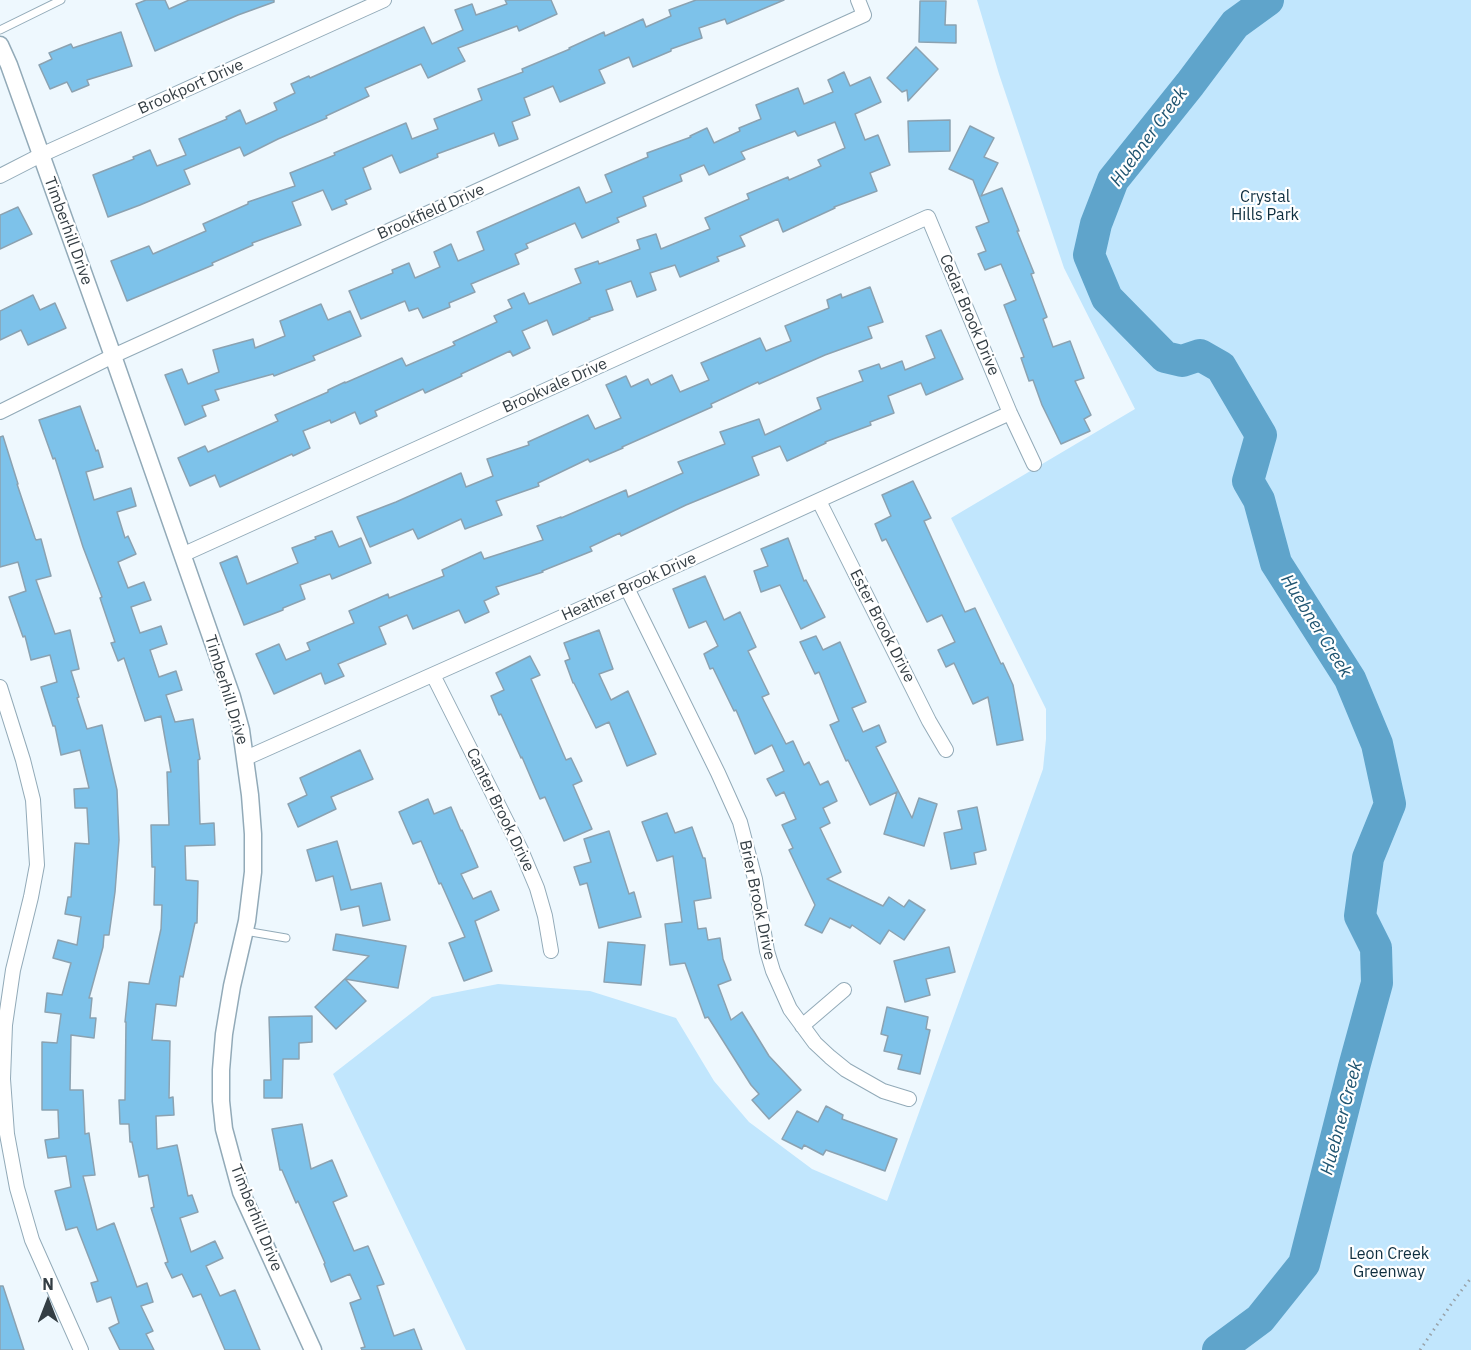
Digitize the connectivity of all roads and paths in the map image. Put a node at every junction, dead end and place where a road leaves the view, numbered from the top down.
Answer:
1 (61, 0) edge
2 (384, 0) edge
3 (858, 0) edge
4 (0, 30) edge
5 (0, 45) edge
6 (41, 155) junction
7 (0, 176) edge
8 (928, 217) joint
9 (112, 356) junction
10 (0, 412) edge
11 (1010, 413) junction
12 (1034, 464) dead end
13 (819, 501) junction
14 (182, 555) junction
15 (627, 588) junction
16 (433, 675) junction
17 (0, 687) edge
18 (946, 750) dead end
19 (246, 758) junction
20 (245, 931) junction
21 (286, 938) dead end
22 (551, 951) dead end
23 (844, 990) dead end
24 (802, 1026) junction
25 (909, 1099) dead end
26 (1471, 1278) edge
27 (81, 1350) edge
28 (313, 1350) edge
29 (1420, 1350) edge

1 - 4 lane
2 - 6 street, Brookport Drive
3 - 9 street, Brookfield Drive
5 - 6 street, Timberhill Drive
6 - 7 street, Brookport Drive
6 - 9 street, Timberhill Drive
8 - 11 street, Cedar Brook Drive
8 - 14 street, Brookvale Drive
9 - 10 street, Brookfield Drive
9 - 14 street, Timberhill Drive
11 - 12 street, Cedar Brook Drive
11 - 13 street, Heather Brook Drive
13 - 15 street, Heather Brook Drive
13 - 18 street, Ester Brook Drive
14 - 19 street, Timberhill Drive
15 - 16 street, Heather Brook Drive
15 - 24 street, Brier Brook Drive
16 - 19 street, Heather Brook Drive
16 - 22 street, Canter Brook Drive
17 - 27 street
19 - 20 street, Timberhill Drive
20 - 21 lane
20 - 28 street, Timberhill Drive
23 - 24 street
24 - 25 street, Brier Brook Drive
26 - 29 path

